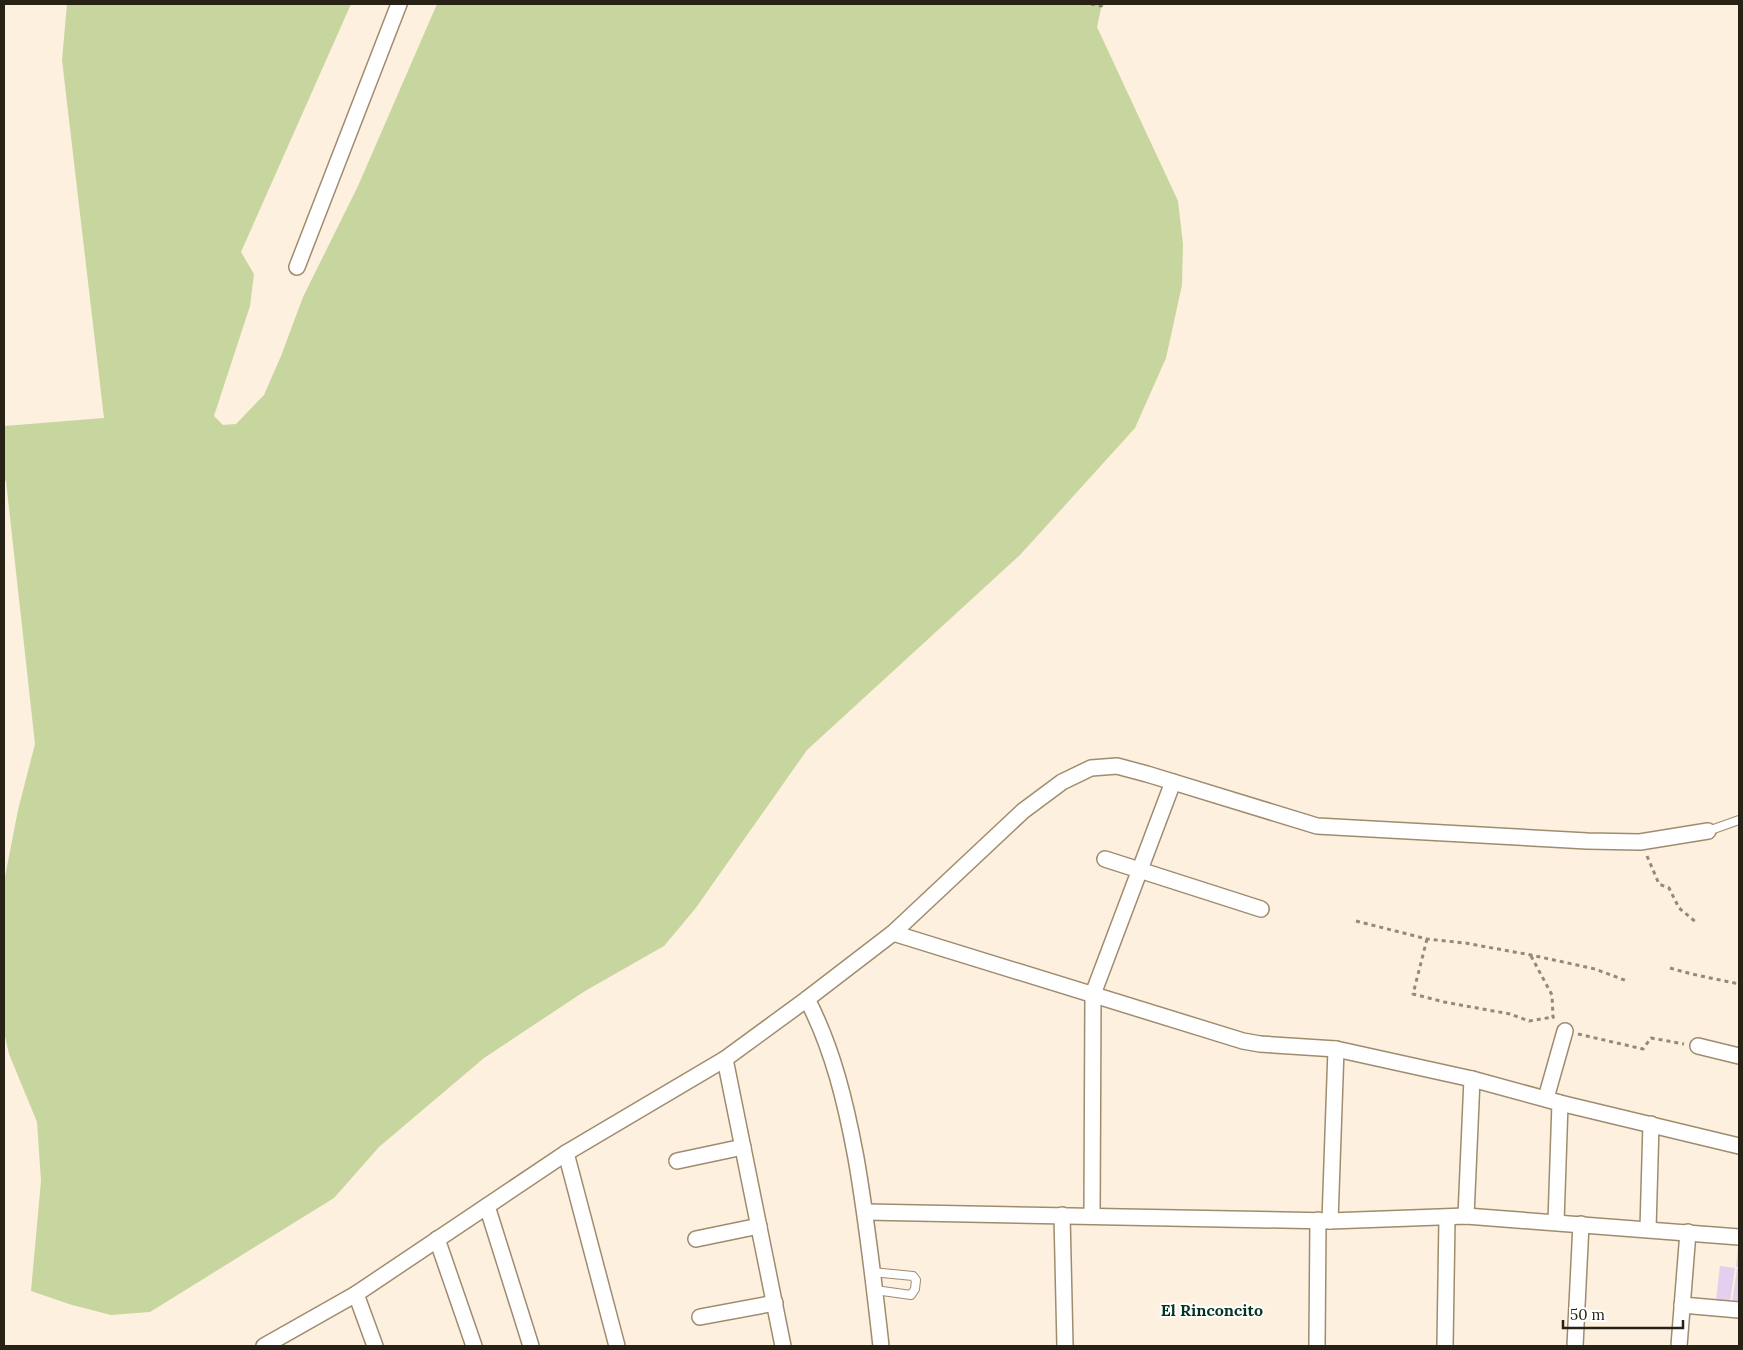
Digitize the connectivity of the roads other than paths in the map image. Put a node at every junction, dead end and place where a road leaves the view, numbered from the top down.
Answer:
1 (399, 4) edge
2 (297, 267) dead end
3 (1173, 782) junction
4 (1739, 820) edge
5 (1708, 831) joint
6 (1105, 859) dead end
7 (1140, 870) junction
8 (1261, 909) dead end
9 (893, 933) junction
10 (1093, 994) junction
11 (807, 999) junction
12 (1565, 1030) road end
13 (1698, 1046) road end
14 (1336, 1049) junction
15 (1739, 1056) edge
16 (725, 1058) junction
17 (1472, 1079) junction
18 (1546, 1098) junction
19 (1560, 1103) junction
20 (1651, 1124) junction
21 (1739, 1146) edge
22 (743, 1147) junction
23 (566, 1152) junction
24 (677, 1161) dead end
25 (487, 1206) junction
26 (866, 1212) junction
27 (1062, 1215) junction
28 (1092, 1215) junction
29 (1466, 1216) junction
30 (1447, 1218) junction
31 (1324, 1220) junction
32 (1556, 1222) junction
33 (1582, 1224) junction
34 (759, 1226) junction
35 (1648, 1229) junction
36 (1688, 1232) junction
37 (1739, 1237) edge
38 (437, 1239) junction
39 (696, 1239) dead end
40 (872, 1272) junction
41 (875, 1290) junction
42 (356, 1294) junction
43 (775, 1303) junction
44 (1682, 1305) junction
45 (1739, 1310) edge
46 (700, 1318) dead end
47 (264, 1346) edge
48 (376, 1346) edge
49 (474, 1346) edge
50 (531, 1346) edge
51 (617, 1346) edge
52 (783, 1346) edge
53 (881, 1346) edge
54 (1065, 1346) edge
55 (1317, 1346) edge
56 (1445, 1346) edge
57 (1575, 1346) edge
58 (1679, 1346) edge

1 - 2 street
3 - 5 street
3 - 7 street
3 - 9 street
4 - 5 lane
6 - 7 street
7 - 8 street
7 - 10 street
9 - 10 street
9 - 11 street
10 - 14 street
10 - 28 street
11 - 16 street
11 - 26 street
12 - 18 street
13 - 15 street
14 - 17 street
14 - 31 street
16 - 22 street
16 - 23 street
17 - 18 street
17 - 29 street
18 - 19 street
19 - 20 street
19 - 32 street
20 - 21 street
20 - 35 street
22 - 24 street
22 - 34 street
23 - 25 street
23 - 51 street
25 - 38 street
25 - 50 street
26 - 27 street
26 - 40 street
27 - 28 street
27 - 54 street
28 - 31 street
29 - 30 street
29 - 32 street
30 - 31 street
30 - 56 street
31 - 55 street
32 - 33 street
33 - 35 street
33 - 57 street
34 - 39 street
34 - 43 street
35 - 36 street
36 - 37 street
36 - 44 street
38 - 42 street
38 - 49 street
40 - 41 street
40 - 41 lane
41 - 53 street
42 - 47 street
42 - 48 street
43 - 46 street
43 - 52 street
44 - 45 street
44 - 58 street

